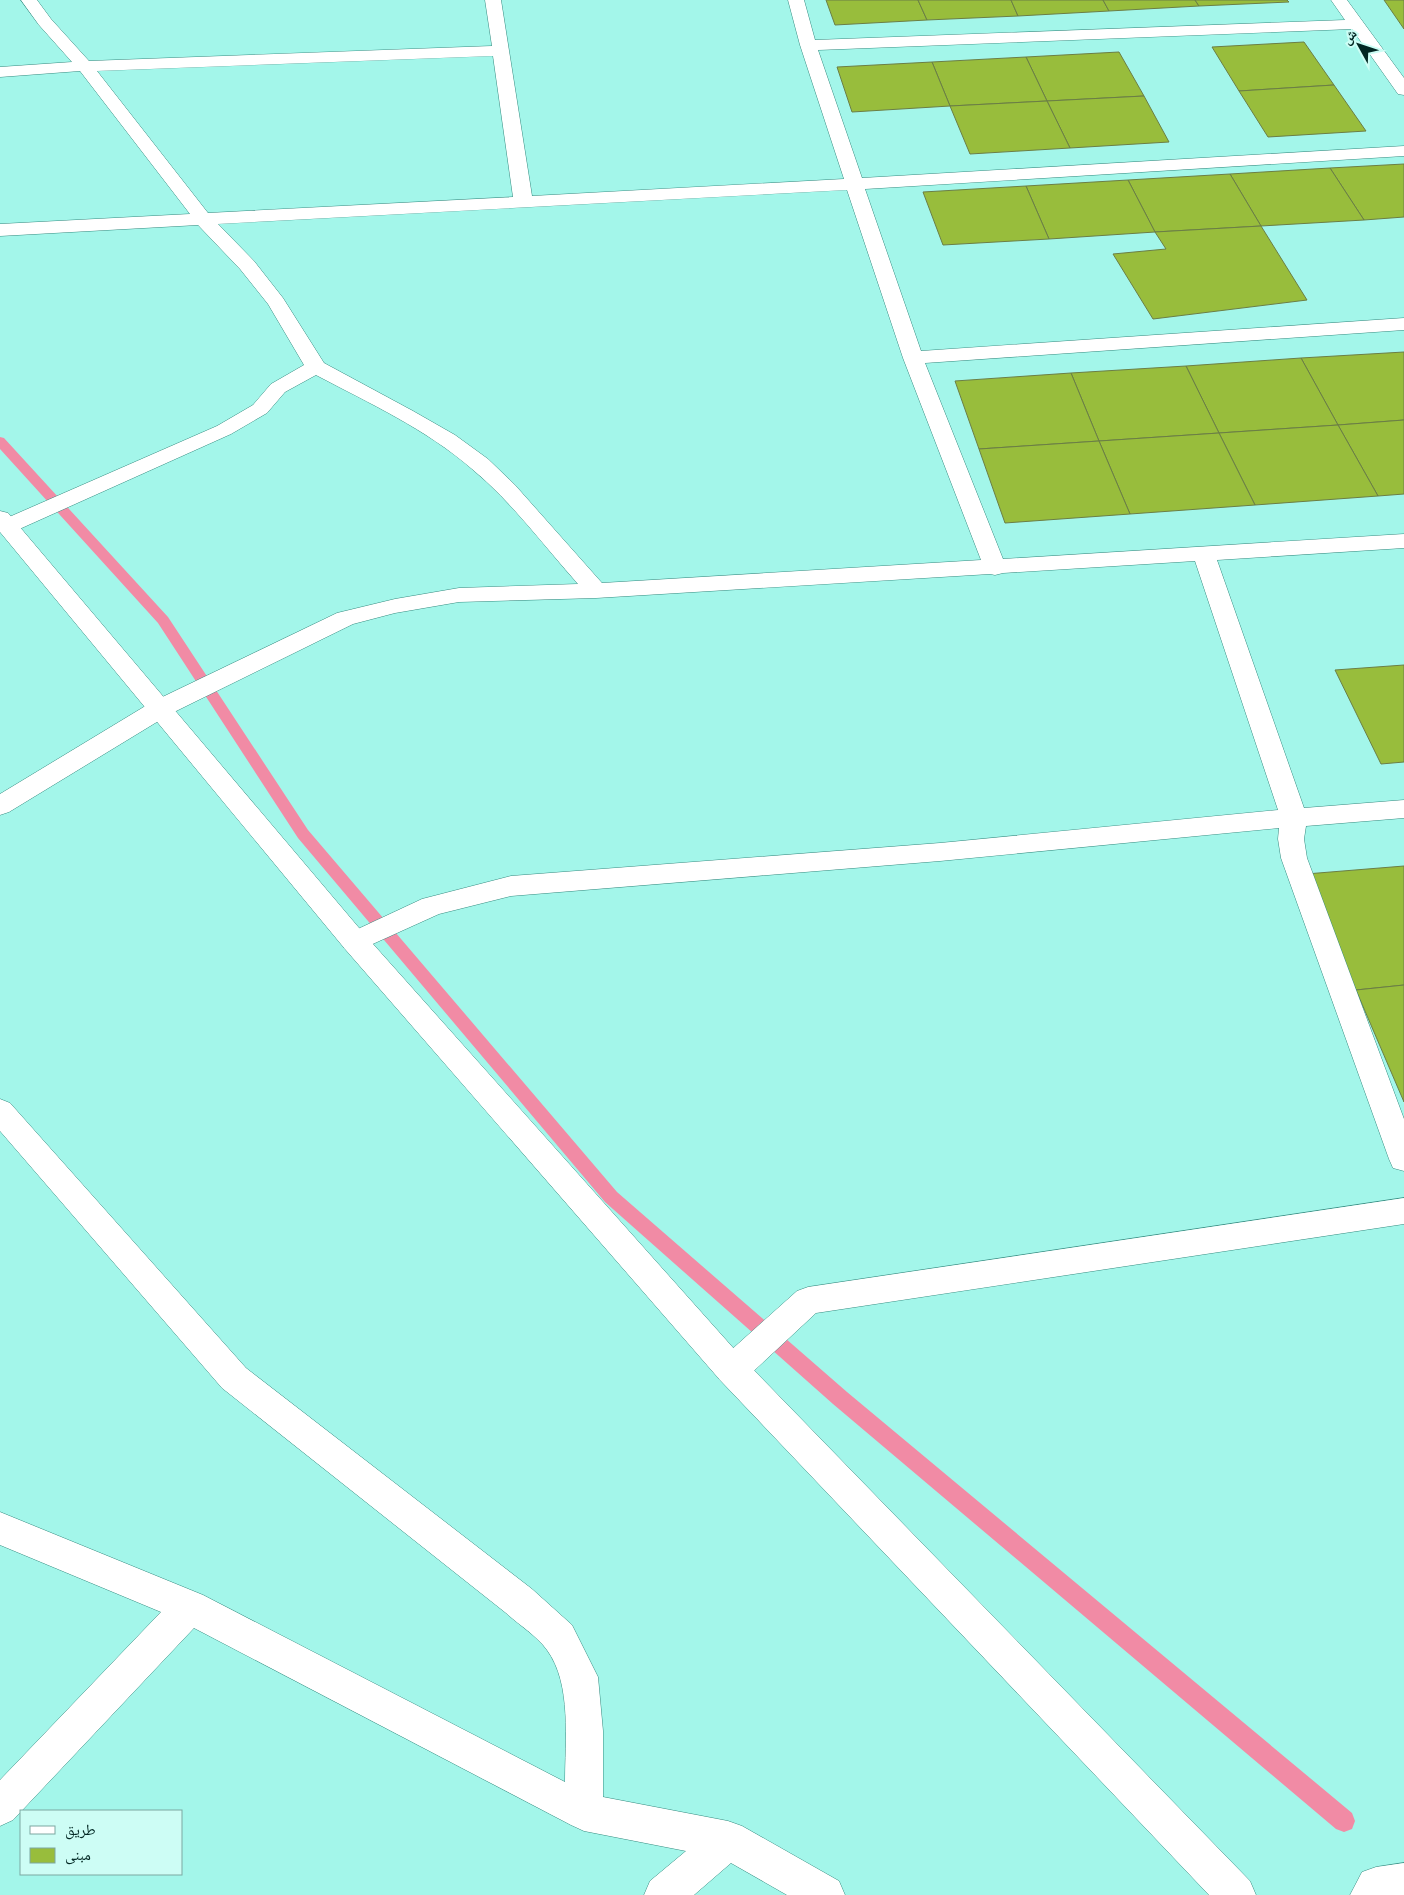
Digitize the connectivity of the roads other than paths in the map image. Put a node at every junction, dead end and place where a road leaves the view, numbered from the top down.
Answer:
1 (29, 0) edge
2 (492, 0) edge
3 (796, 0) edge
4 (1339, 0) edge
5 (1356, 24) junction
6 (808, 45) junction
7 (500, 51) junction
8 (85, 66) junction
9 (0, 72) edge
10 (1404, 90) edge
11 (1404, 151) edge
12 (854, 184) junction
13 (523, 200) junction
14 (202, 218) junction
15 (0, 230) edge
16 (1404, 324) edge
17 (913, 358) junction
18 (316, 367) junction
19 (3, 522) edge
20 (1404, 541) edge
21 (1204, 555) junction
22 (995, 568) junction
23 (596, 591) junction
24 (161, 708) junction
25 (0, 806) edge
26 (1404, 809) edge
27 (1294, 818) junction
28 (355, 942) junction
29 (0, 1111) edge
30 (1404, 1159) edge
31 (1404, 1211) edge
32 (742, 1360) junction
33 (0, 1528) edge
34 (190, 1607) junction
35 (0, 1807) edge
36 (584, 1812) junction
37 (728, 1840) junction
38 (1404, 1882) edge
39 (664, 1895) edge
40 (825, 1895) edge
41 (1236, 1895) edge
42 (1370, 1895) edge

1 - 8 street
2 - 7 street
3 - 6 street
4 - 5 street
5 - 6 street
5 - 10 street
6 - 12 street
7 - 8 street
7 - 13 street
8 - 9 street
8 - 14 street
11 - 12 street
12 - 13 street
12 - 17 street
13 - 14 street
14 - 15 street
14 - 18 street
16 - 17 street
17 - 22 street
18 - 19 street
18 - 23 street
19 - 24 street
20 - 21 street
21 - 22 street
21 - 27 street
22 - 23 street
23 - 24 street
24 - 25 street
24 - 28 street
26 - 27 street
27 - 28 street
27 - 30 street
28 - 32 street
29 - 36 street
31 - 32 street
32 - 41 street
33 - 34 street
34 - 35 street
34 - 36 street
36 - 37 street
37 - 39 street
37 - 40 street
38 - 42 street

